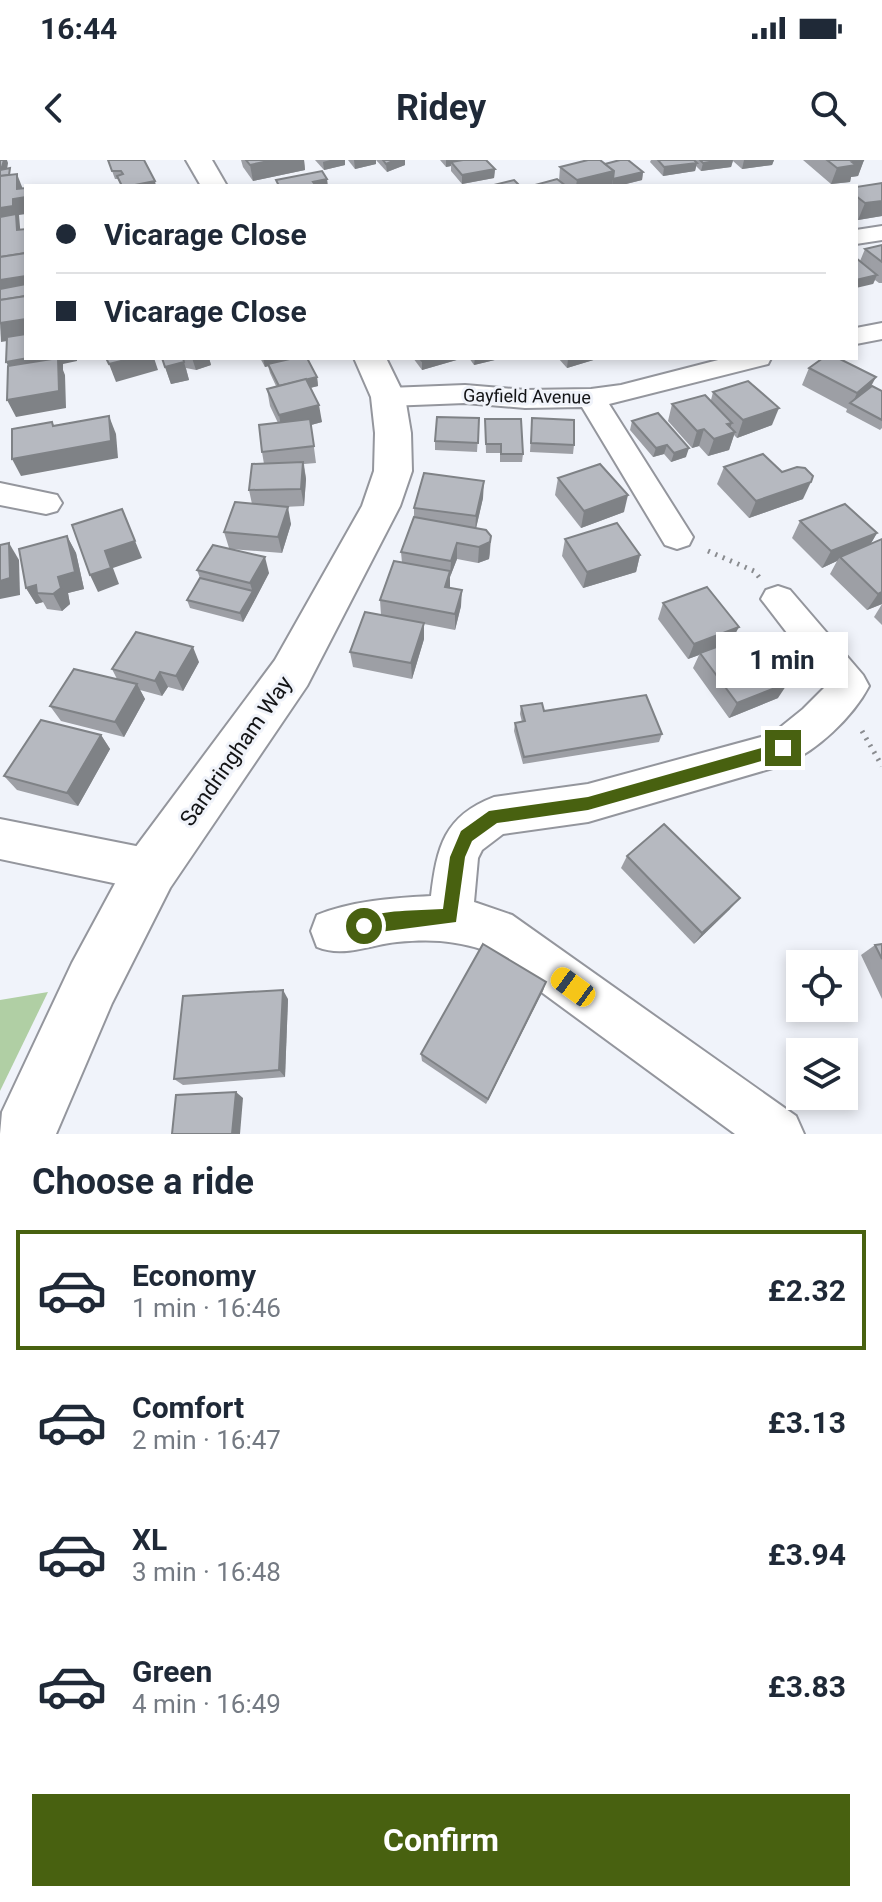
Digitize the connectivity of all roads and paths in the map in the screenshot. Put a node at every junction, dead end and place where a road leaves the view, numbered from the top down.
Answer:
1 (199, 160) edge
2 (213, 184) edge
3 (882, 233) edge
4 (858, 237) edge
5 (637, 360) edge
6 (751, 360) edge
7 (379, 377) edge
8 (661, 384) junction
9 (591, 398) junction
10 (0, 494) edge
11 (46, 503) dead end
12 (677, 537) joint
13 (778, 599) joint
14 (0, 839) edge
15 (151, 870) junction
16 (450, 917) junction
17 (333, 931) dead end
18 (24, 1134) edge
19 (778, 1134) edge

1 - 2 street
3 - 4 street
5 - 8 street
6 - 8 street, Gayfield Avenue
7 - 9 street, Gayfield Avenue
7 - 15 street, Sandringham Way
8 - 9 street, Gayfield Avenue
9 - 12 street
10 - 11 street
12 - 13 path
13 - 16 street
14 - 15 street
15 - 18 street, Sandringham Way
16 - 17 street
16 - 19 street

